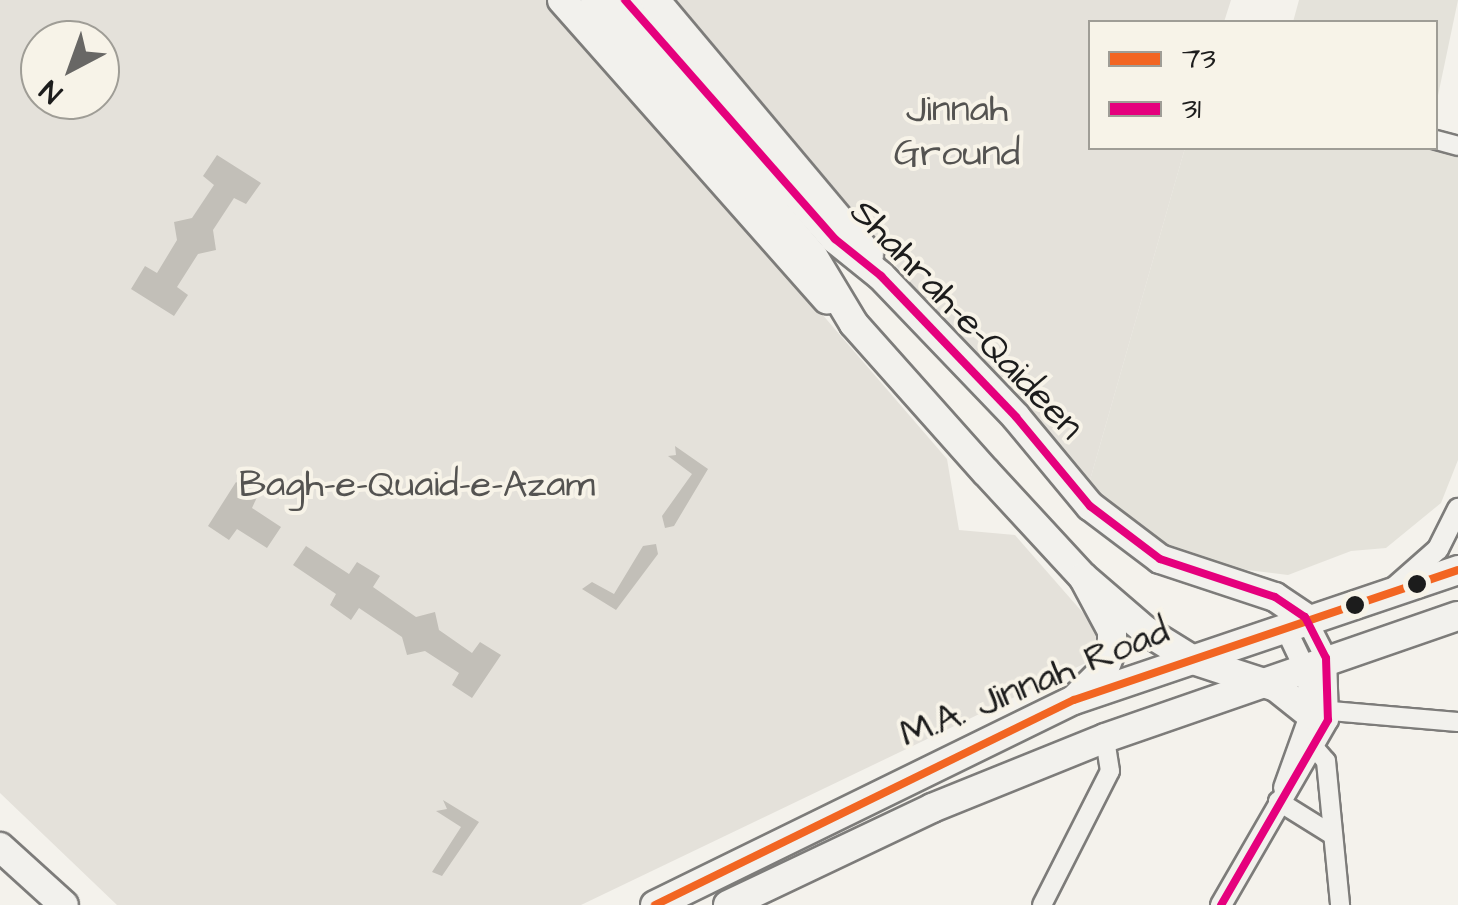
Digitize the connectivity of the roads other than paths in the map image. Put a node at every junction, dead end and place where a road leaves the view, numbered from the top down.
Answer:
1 (562, 0) edge
2 (595, 0) edge
3 (625, 0) edge
4 (654, 0) edge
5 (824, 247) junction
6 (881, 276) junction
7 (854, 324) junction
8 (1458, 508) edge
9 (1458, 570) edge
10 (1083, 577) junction
11 (1391, 590) junction
12 (1458, 616) edge
13 (1294, 621) junction
14 (1193, 660) junction
15 (1315, 662) junction
16 (1264, 682) junction
17 (1074, 700) junction
18 (1458, 722) edge
19 (1316, 726) junction
20 (1106, 738) junction
21 (1281, 795) junction
22 (1330, 834) junction
23 (0, 847) edge
24 (64, 905) edge
25 (655, 905) edge
26 (728, 905) edge
27 (1042, 905) edge
28 (1221, 905) edge
29 (1340, 905) edge

1 - 7 main road
2 - 5 main road, Shahrah-e-Qaideen
3 - 5 main road, Shahrah-e-Qaideen
4 - 6 main road
5 - 6 main road, Shahrah-e-Qaideen
5 - 7 main road, Shahrah-e-Qaideen
6 - 13 main road, Shahrah-e-Qaideen
7 - 10 main road, Shahrah-e-Qaideen
8 - 11 street
9 - 11 main road, M.A. Jinnah Road
10 - 14 main road, Shahrah-e-Qaideen
10 - 17 main road
11 - 13 main road, M.A. Jinnah Road
12 - 15 main road, M.A. Jinnah Road
13 - 14 main road, M.A. Jinnah Road
13 - 15 street
14 - 16 main road, Shahrah-e-Qaideen
14 - 17 main road, M.A. Jinnah Road
15 - 16 main road, M.A. Jinnah Road
15 - 19 street
16 - 19 main road, Shahrah-e-Qaideen
16 - 20 main road, M.A. Jinnah Road
17 - 25 main road, M.A. Jinnah Road
18 - 19 street
19 - 21 street
19 - 22 street
20 - 26 main road, M.A. Jinnah Road
20 - 27 street
21 - 22 street
21 - 28 street
22 - 29 street
23 - 24 main road

